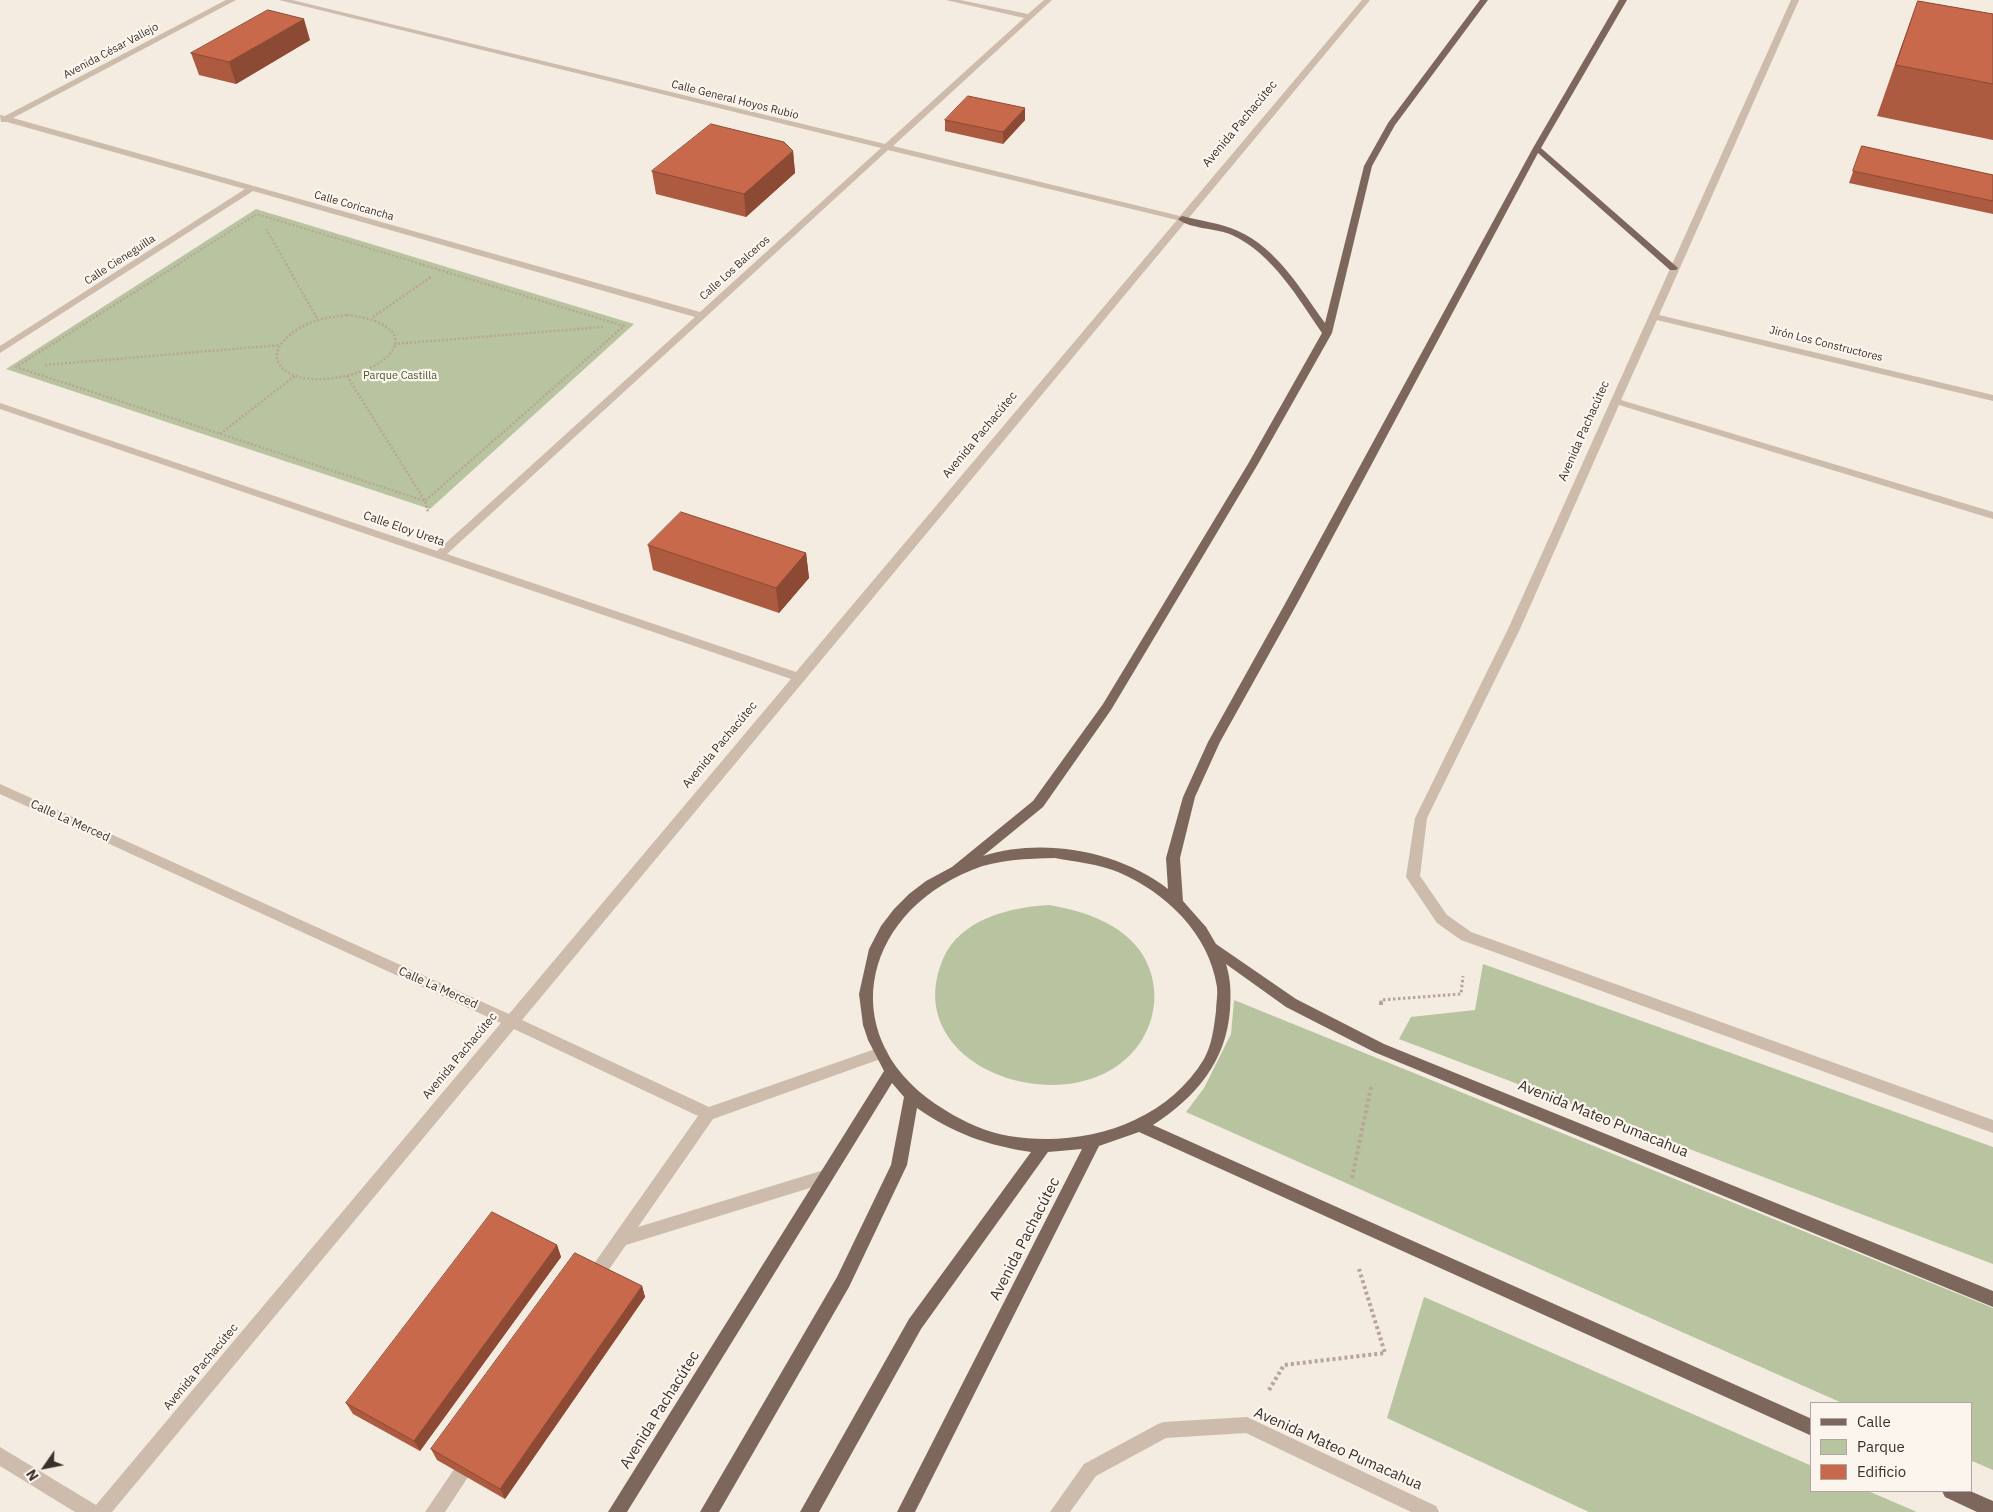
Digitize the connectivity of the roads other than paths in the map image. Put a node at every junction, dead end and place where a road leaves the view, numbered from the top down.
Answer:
1 (232, 0) edge
2 (283, 0) edge
3 (950, 0) edge
4 (1048, 0) edge
5 (1366, 0) edge
6 (1484, 0) edge
7 (1623, 0) edge
8 (1795, 0) edge
9 (1030, 17) junction
10 (2, 119) edge
11 (885, 148) junction
12 (1537, 148) junction
13 (251, 189) junction
14 (1182, 220) junction
15 (1673, 268) junction
16 (702, 316) junction
17 (1653, 316) junction
18 (1327, 333) junction
19 (0, 350) edge
20 (1993, 398) edge
21 (1615, 401) junction
22 (0, 406) edge
23 (1993, 516) edge
24 (439, 555) junction
25 (798, 677) junction
26 (0, 789) edge
27 (958, 870) junction
28 (1176, 901) junction
29 (1213, 948) junction
30 (511, 1021) junction
31 (881, 1053) junction
32 (891, 1072) junction
33 (912, 1096) junction
34 (708, 1114) junction
35 (1141, 1126) junction
36 (1993, 1127) edge
37 (1094, 1141) junction
38 (1044, 1146) junction
39 (824, 1177) junction
40 (622, 1239) junction
41 (597, 1273) edge
42 (1993, 1299) edge
43 (1810, 1427) edge
44 (0, 1456) edge
45 (461, 1474) edge
46 (1952, 1492) edge
47 (1993, 1510) edge
48 (91, 1512) edge
49 (100, 1512) edge
50 (434, 1512) edge
51 (617, 1512) edge
52 (709, 1512) edge
53 (809, 1512) edge
54 (906, 1512) edge
55 (1059, 1512) edge
56 (1430, 1512) edge

1 - 10 street, Avenida César Vallejo
2 - 11 street, Calle General Hoyos Rubio
3 - 9 street
4 - 9 street, Calle Los Balceros
5 - 14 street, Avenida Pachacútec
6 - 18 main road
7 - 12 main road
8 - 15 street, Avenida Pachacútec
9 - 11 street, Calle Los Balceros
10 - 13 street, Calle Coricancha
11 - 14 street, Calle General Hoyos Rubio
11 - 16 street, Calle Los Balceros
12 - 15 main road
12 - 28 main road
13 - 16 street, Calle Coricancha
13 - 19 street, Calle Cieneguilla
14 - 18 main road
14 - 25 street, Avenida Pachacútec
15 - 17 street, Avenida Pachacútec
16 - 24 street, Calle Los Balceros
17 - 20 street, Jirón Los Constructores
17 - 21 street, Avenida Pachacútec
18 - 27 main road
21 - 23 street
21 - 36 street, Avenida Pachacútec
22 - 24 street, Calle Eloy Ureta
24 - 25 street, Calle Eloy Ureta
25 - 30 street, Avenida Pachacútec
26 - 30 street, Calle La Merced
27 - 28 main road
27 - 31 main road
28 - 29 main road
29 - 35 main road
29 - 42 main road, Avenida Mateo Pumacahua
30 - 34 street, Calle La Merced
30 - 49 street, Avenida Pachacútec
31 - 32 main road
31 - 34 street
32 - 33 main road
32 - 39 main road, Avenida Pachacútec
33 - 38 main road
33 - 52 main road
34 - 40 street
35 - 37 main road
35 - 43 main road
37 - 38 main road
37 - 54 main road, Avenida Pachacútec
38 - 53 main road
39 - 40 street
39 - 51 main road, Avenida Pachacútec
40 - 41 street
44 - 48 street
45 - 50 street
46 - 47 main road
55 - 56 street, Avenida Mateo Pumacahua

